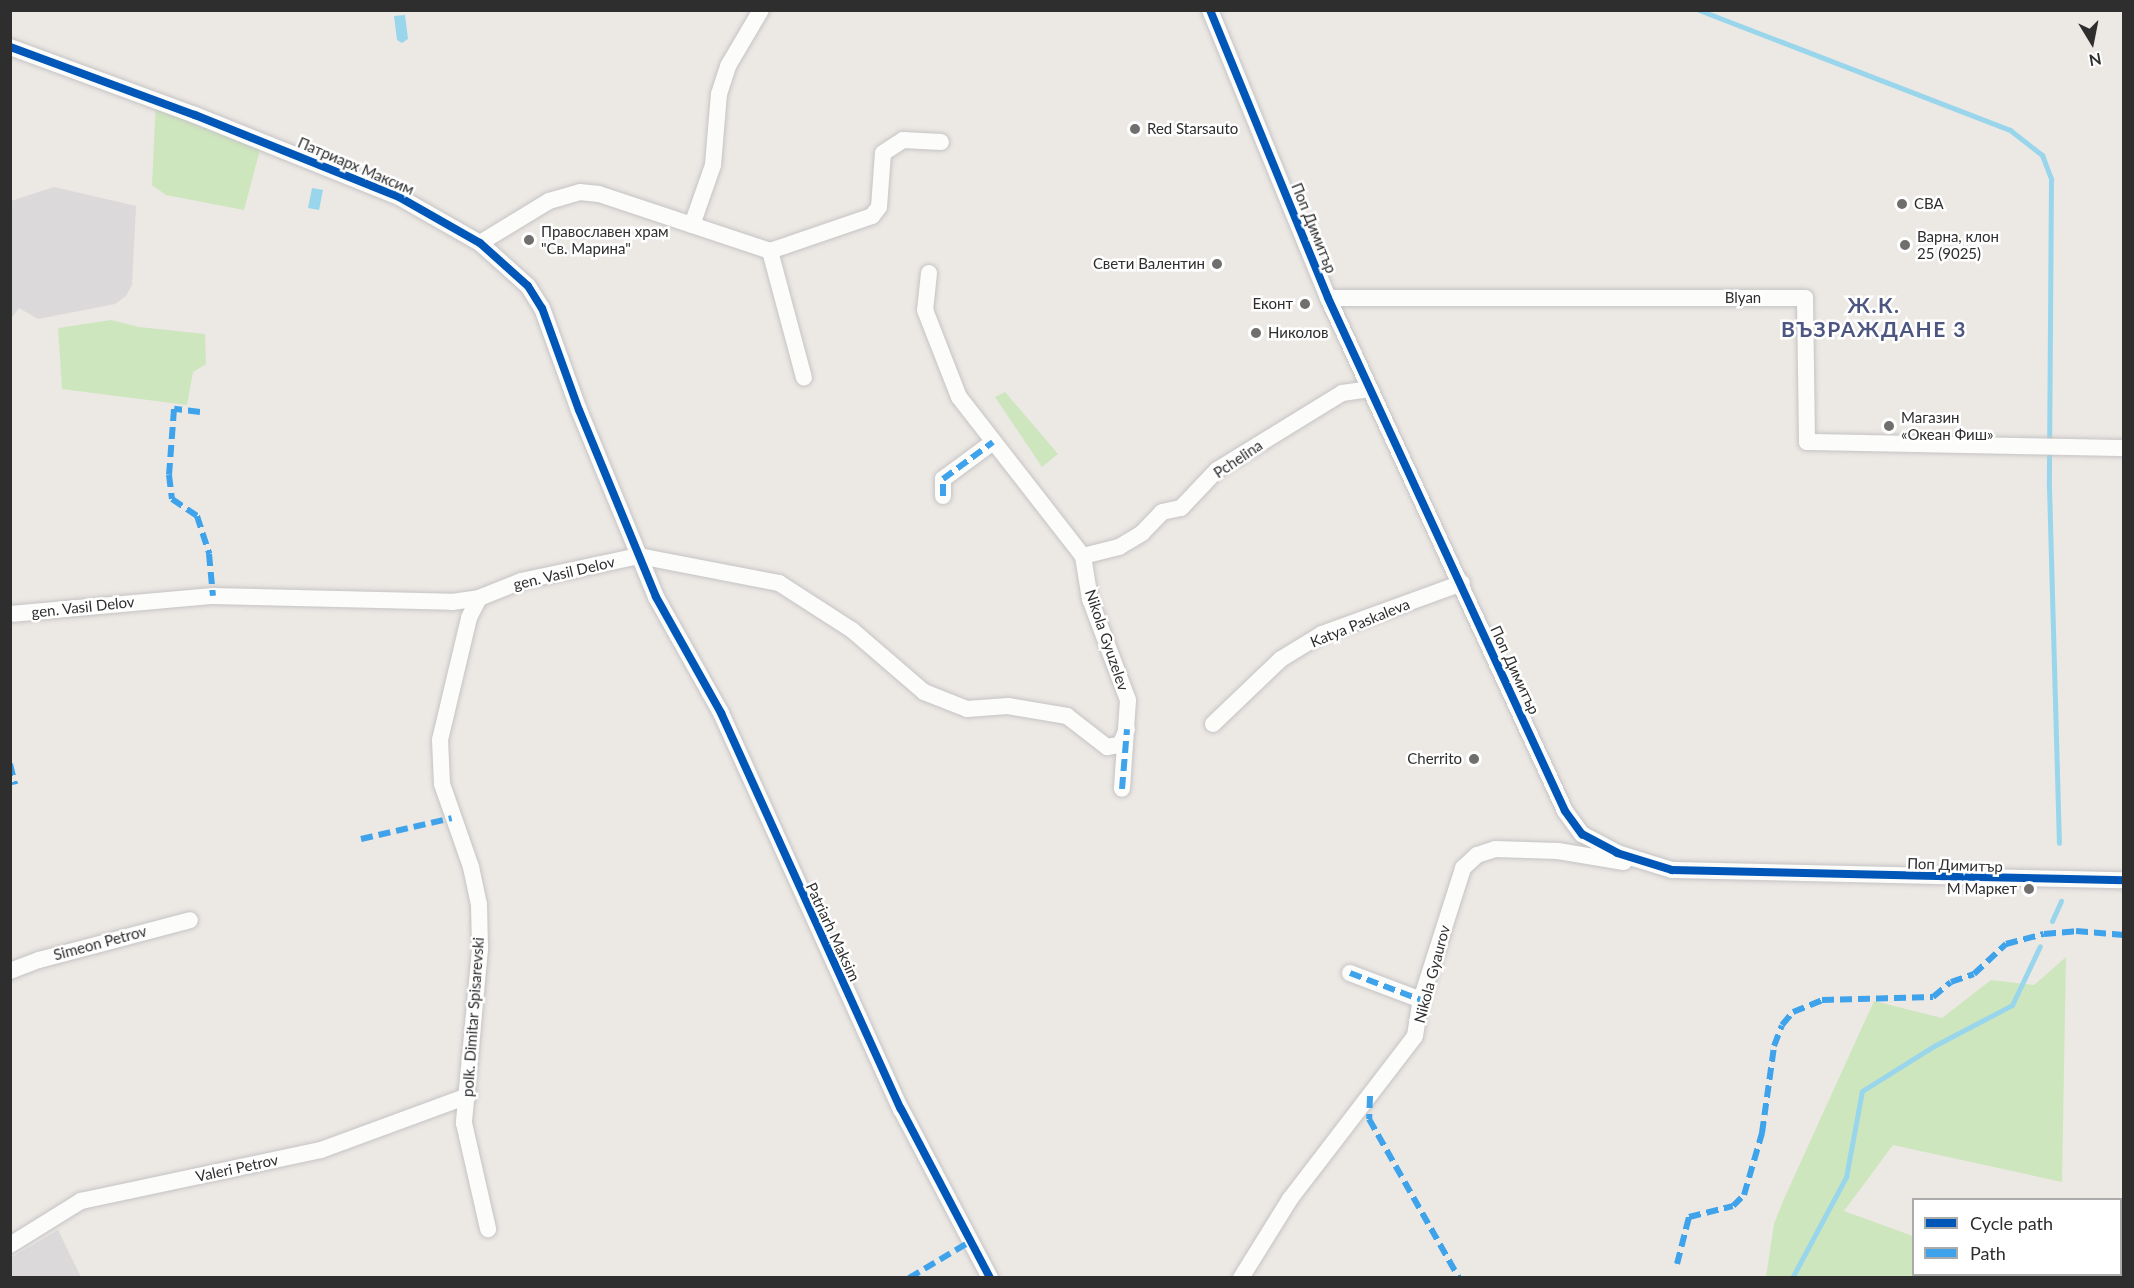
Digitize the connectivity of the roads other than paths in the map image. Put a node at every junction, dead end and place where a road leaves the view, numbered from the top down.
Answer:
1 (761, 10) edge
2 (1210, 10) edge
3 (10, 47) edge
4 (941, 142) dead end
5 (692, 225) junction
6 (480, 243) junction
7 (770, 251) junction
8 (929, 273) dead end
9 (1328, 298) junction
10 (804, 378) dead end
11 (1370, 389) junction
12 (993, 442) junction
13 (2124, 448) edge
14 (943, 496) dead end
15 (639, 556) junction
16 (1083, 556) junction
17 (1462, 583) junction
18 (479, 598) junction
19 (10, 614) edge
20 (1213, 723) dead end
21 (1127, 729) junction
22 (1122, 789) dead end
23 (1672, 870) junction
24 (2124, 880) edge
25 (190, 920) dead end
26 (10, 971) edge
27 (1350, 974) dead end
28 (1421, 1000) junction
29 (468, 1096) junction
30 (488, 1229) dead end
31 (10, 1245) edge
32 (990, 1278) edge
33 (1241, 1278) edge

1 - 5 street
2 - 9 street, Поп Димитър
3 - 6 street, Патриарх Максим
4 - 7 street
5 - 6 street
5 - 7 street
6 - 15 street, Патриарх Максим
7 - 10 street
8 - 12 street
9 - 11 street, Поп Димитър
9 - 13 street, Blyan
11 - 16 street, Pchelina
11 - 17 street, Поп Димитър
12 - 14 street
12 - 16 street
15 - 18 street, gen. Vasil Delov
15 - 21 street, gen. Vasil Delov
15 - 32 street, Патриарх Максим
16 - 21 street, Nikola Gyuzelev
17 - 20 street, Katya Paskaleva
17 - 23 street, Поп Димитър
18 - 19 street, gen. Vasil Delov
18 - 29 street, polk. Dimitar Spisarevski
21 - 22 street, Nikola Gyuzelev
23 - 24 street, Поп Димитър
23 - 28 street, Nikola Gyaurov
25 - 26 street, Simeon Petrov
27 - 28 street
28 - 33 street, Nikola Gyaurov
29 - 30 street, polk. Dimitar Spisarevski
29 - 31 street, Valeri Petrov

